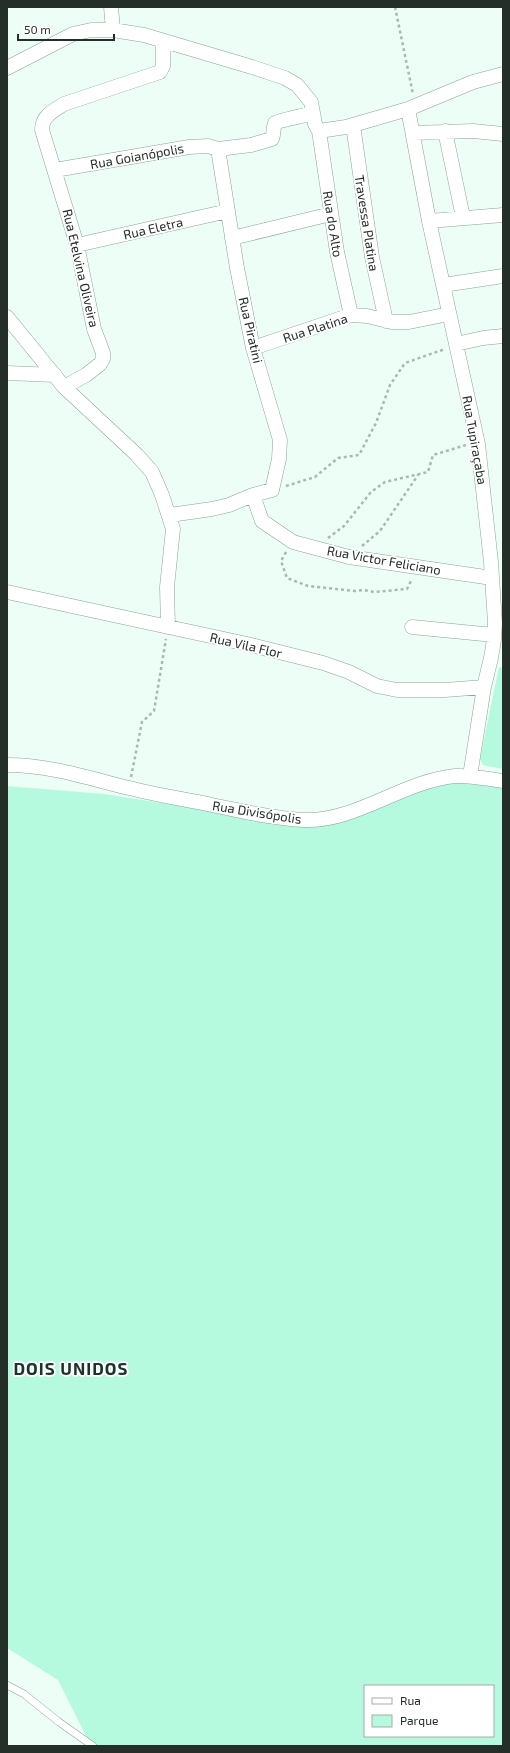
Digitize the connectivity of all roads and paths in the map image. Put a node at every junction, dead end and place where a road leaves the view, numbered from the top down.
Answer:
1 (111, 7) edge
2 (396, 7) edge
3 (113, 30) junction
4 (163, 41) junction
5 (7, 68) edge
6 (503, 74) edge
7 (412, 107) junction
8 (313, 113) junction
9 (353, 125) junction
10 (319, 131) junction
11 (445, 131) junction
12 (412, 133) junction
13 (503, 134) edge
14 (218, 149) junction
15 (55, 170) junction
16 (228, 211) junction
17 (331, 214) junction
18 (503, 215) edge
19 (463, 217) junction
20 (429, 221) junction
21 (232, 238) junction
22 (77, 245) junction
23 (503, 276) edge
24 (443, 285) junction
25 (449, 314) junction
26 (351, 315) junction
27 (7, 317) edge
28 (386, 321) junction
29 (503, 336) edge
30 (456, 344) junction
31 (253, 348) junction
32 (7, 373) edge
33 (55, 375) junction
34 (64, 387) junction
35 (478, 442) junction
36 (418, 474) junction
37 (272, 490) junction
38 (253, 495) junction
39 (170, 515) junction
40 (293, 542) junction
41 (308, 546) junction
42 (349, 556) junction
43 (418, 567) junction
44 (492, 578) junction
45 (7, 592) edge
46 (168, 627) junction
47 (412, 627) dead end
48 (497, 627) edge
49 (497, 659) edge
50 (484, 687) junction
51 (7, 765) edge
52 (470, 776) junction
53 (503, 781) edge
54 (129, 788) junction
55 (7, 1685) edge
56 (93, 1746) edge

1 - 3 street
2 - 7 path
3 - 4 street, Rua do Alto
3 - 5 street, Rua do Alto
4 - 8 street, Rua do Alto
4 - 15 street, Rua Etelvina Oliveira
6 - 7 street
7 - 9 street
7 - 12 street, Rua Tupiraçaba
8 - 10 street, Rua do Alto
8 - 14 street, Rua Goianópolis
9 - 10 street
9 - 28 street, Travessa Platina
10 - 17 street, Rua do Alto
11 - 12 street
11 - 13 street
11 - 19 street
12 - 20 street, Rua Tupiraçaba
14 - 15 street, Rua Goianópolis
14 - 16 street, Rua Piratini
15 - 22 street, Rua Etelvina Oliveira
16 - 21 street, Rua Piratini
16 - 22 street, Rua Eletra
17 - 21 street
17 - 26 street, Rua do Alto
18 - 19 street
19 - 20 street
20 - 24 street, Rua Tupiraçaba
21 - 31 street, Rua Piratini
22 - 34 street, Rua Etelvina Oliveira
23 - 24 street
24 - 25 street, Rua Tupiraçaba
25 - 28 street, Rua Platina
25 - 30 street, Rua Tupiraçaba
26 - 28 street, Rua Platina
26 - 31 street, Rua Platina
27 - 33 street
29 - 30 street
30 - 35 street, Rua Tupiraçaba
30 - 37 path
31 - 37 street, Rua Piratini
32 - 33 street
33 - 34 street
34 - 39 street
35 - 36 path
35 - 44 street, Rua Tupiraçaba
36 - 41 path
36 - 42 path
37 - 38 street
38 - 39 street
38 - 40 street, Rua Victor Feliciano
39 - 46 street
40 - 41 street, Rua Victor Feliciano
40 - 43 path
41 - 42 street, Rua Victor Feliciano
42 - 43 street, Rua Victor Feliciano
43 - 44 street, Rua Victor Feliciano
44 - 48 street, Rua Tupiraçaba
45 - 46 street, Rua Vila Flor
46 - 50 street, Rua Vila Flor
46 - 54 path
47 - 48 street
48 - 49 street, Rua Tupiraçaba
49 - 50 street, Rua Tupiraçaba
50 - 52 street, Rua Tupiraçaba
51 - 54 street, Rua Divisópolis
52 - 53 street, Rua Divisópolis
52 - 54 street, Rua Divisópolis
55 - 56 lane

